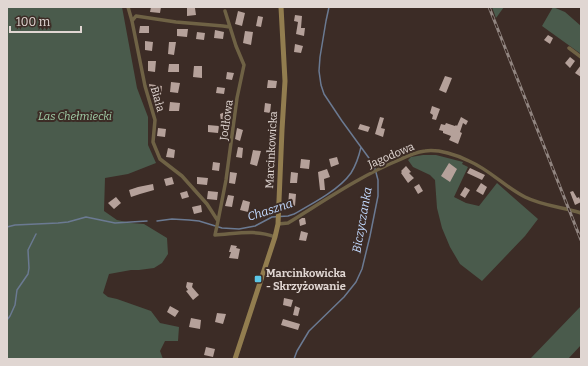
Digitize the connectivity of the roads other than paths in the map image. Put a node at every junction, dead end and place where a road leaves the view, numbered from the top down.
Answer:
1 (128, 7) edge
2 (281, 7) edge
3 (226, 11) dead end
4 (132, 21) junction
5 (230, 27) junction
6 (569, 48) dead end
7 (581, 57) edge
8 (581, 213) edge
9 (278, 222) junction
10 (217, 225) junction
11 (275, 237) junction
12 (235, 359) edge

1 - 4 street, Biała
2 - 9 street, Marcinkowicka
3 - 5 street, Jodłowa
4 - 5 street
4 - 10 street, Biała
5 - 10 street, Jodłowa
6 - 7 street
8 - 9 street, Jagodowa
9 - 11 street, Marcinkowicka
10 - 11 street, Jodłowa
11 - 12 street, Marcinkowicka

